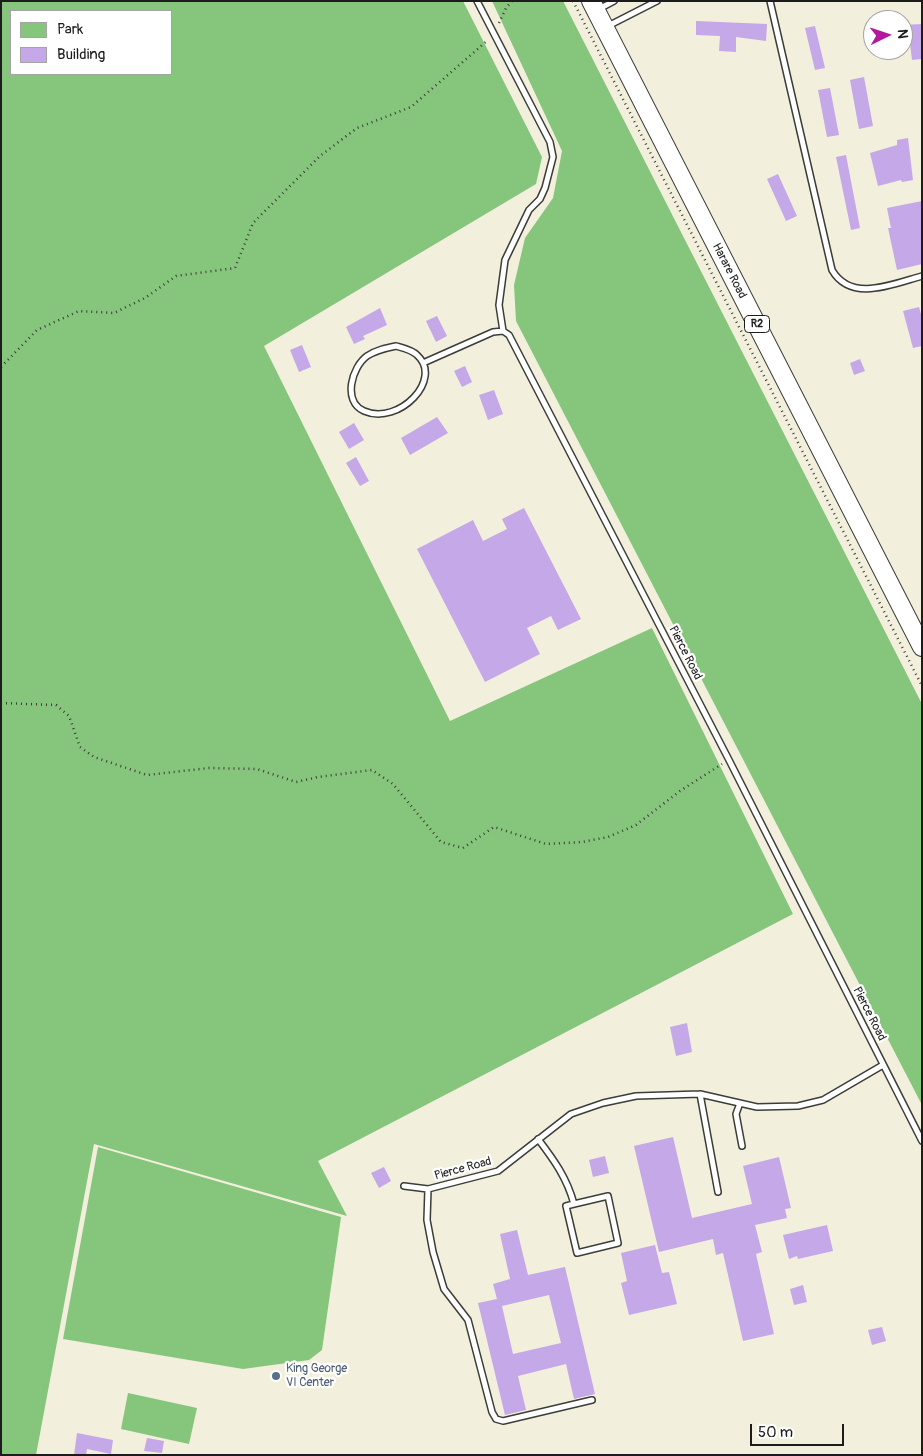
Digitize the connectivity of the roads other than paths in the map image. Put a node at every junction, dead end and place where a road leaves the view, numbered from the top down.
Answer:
1 (477, 1) edge
2 (614, 1) edge
3 (657, 1) edge
4 (770, 1) edge
5 (594, 6) edge
6 (605, 28) junction
7 (922, 276) edge
8 (503, 331) junction
9 (423, 363) junction
10 (922, 647) edge
11 (883, 1065) junction
12 (700, 1094) junction
13 (740, 1103) junction
14 (538, 1139) junction
15 (922, 1141) edge
16 (742, 1146) dead end
17 (404, 1186) dead end
18 (428, 1189) junction
19 (718, 1192) dead end
20 (574, 1204) junction
21 (592, 1400) dead end

1 - 8 lane
2 - 5 lane
3 - 6 lane
4 - 7 lane
5 - 6 highway, Harare Road / R2
6 - 10 highway, Harare Road / R2
8 - 9 lane
8 - 11 lane, Pierce Road
9 - 9 lane
11 - 13 lane, Pierce Road
11 - 15 lane, Pierce Road
12 - 13 lane, Pierce Road
12 - 14 lane, Pierce Road
12 - 19 lane
13 - 16 lane
14 - 18 lane, Pierce Road
14 - 20 lane
17 - 18 lane, Pierce Road
18 - 21 lane
20 - 20 lane

